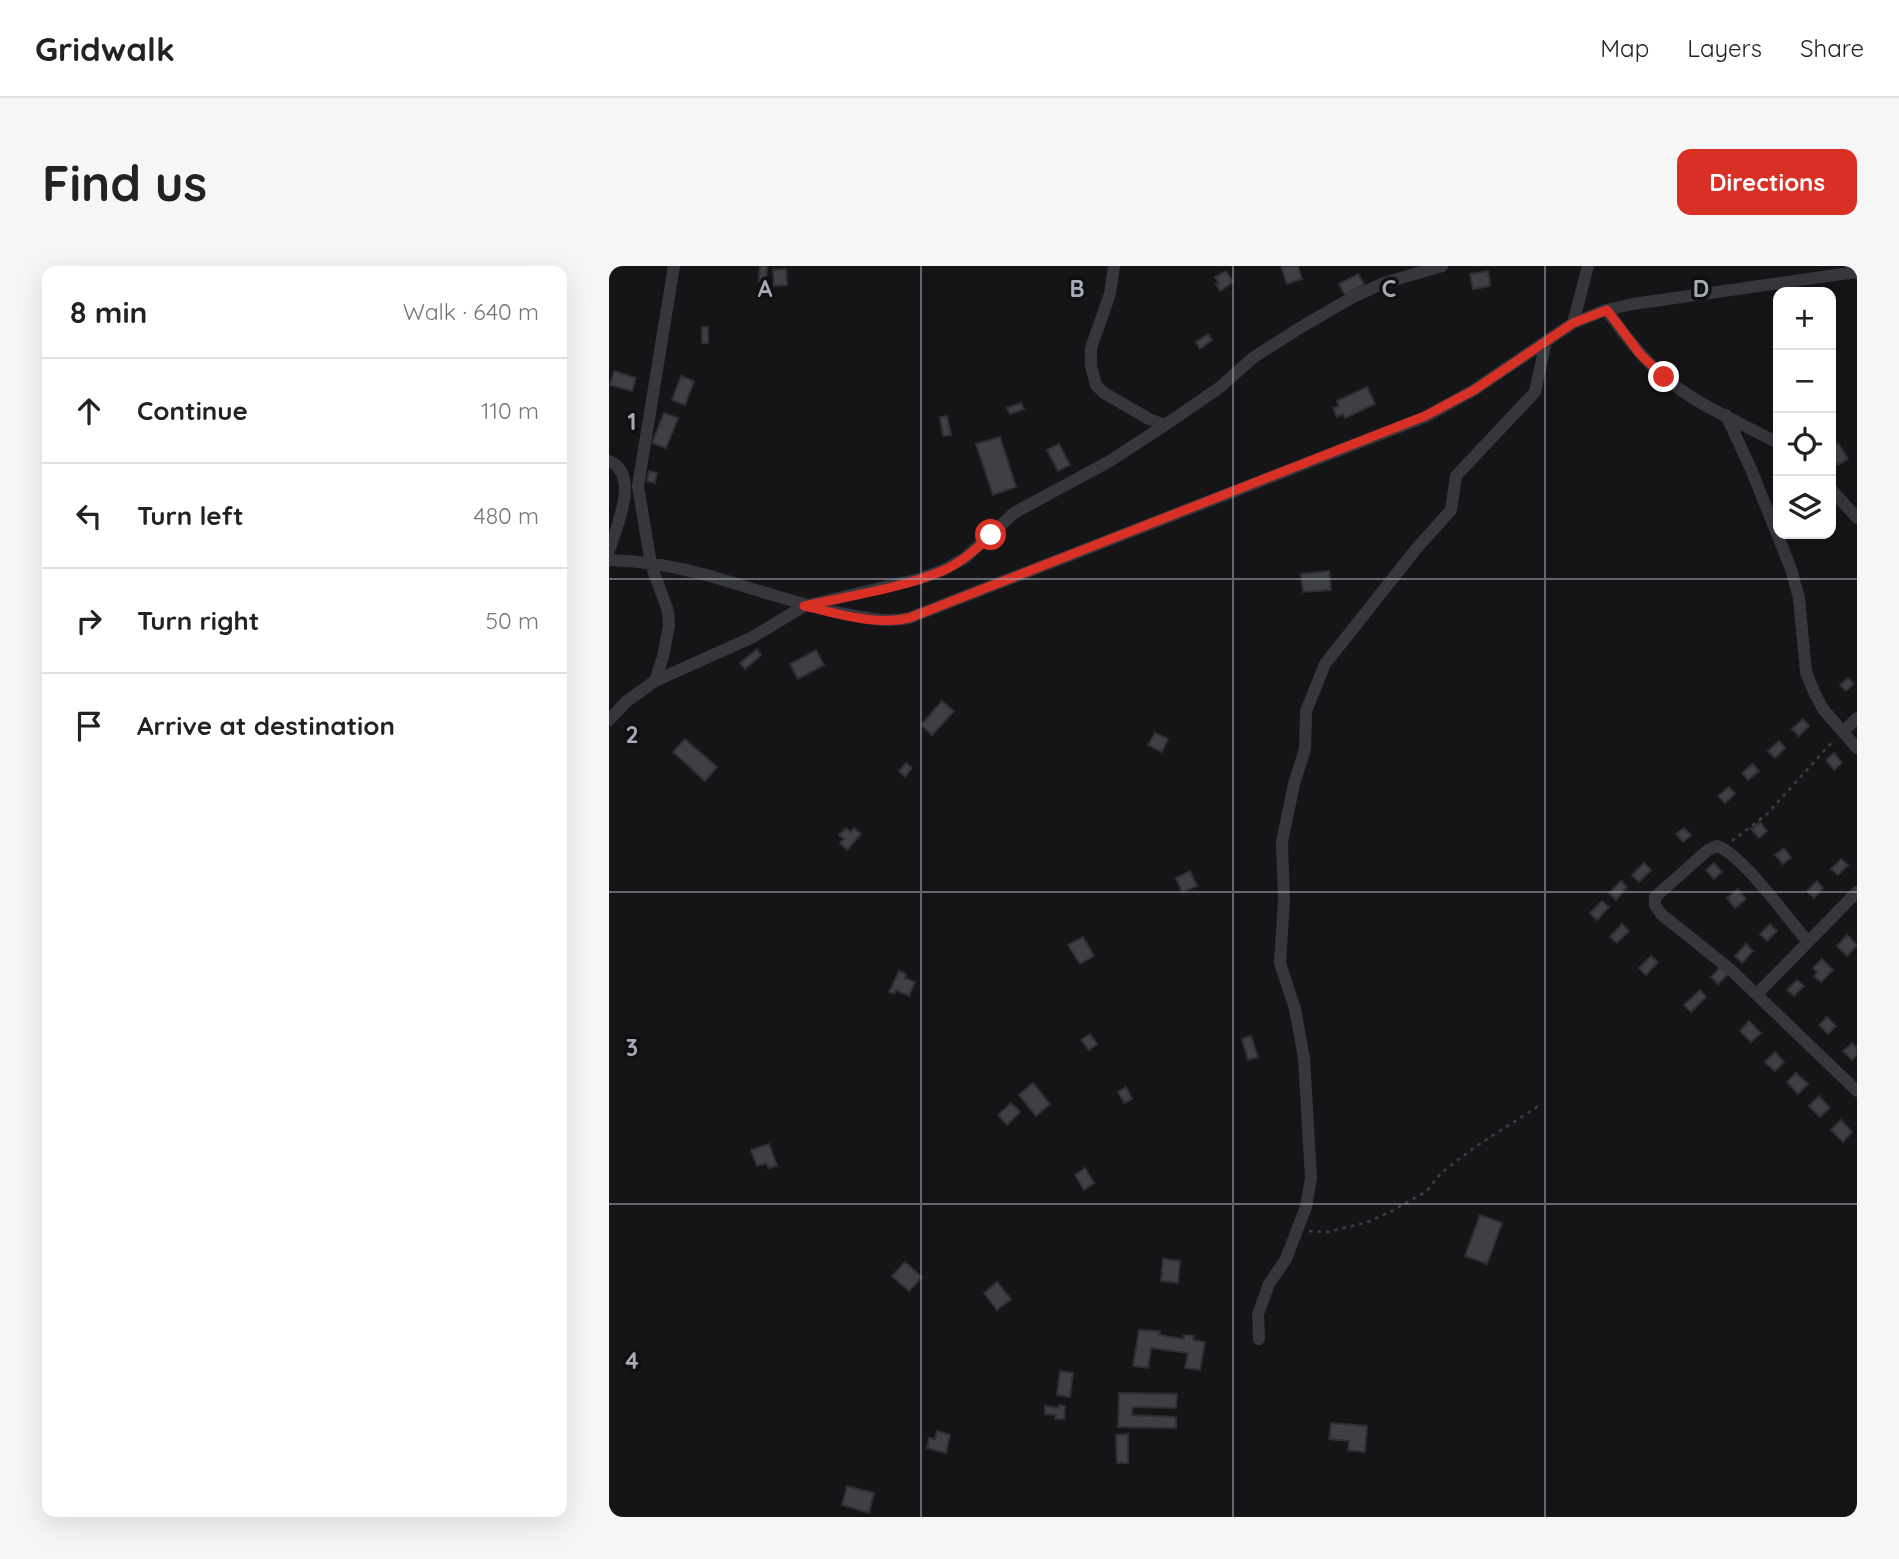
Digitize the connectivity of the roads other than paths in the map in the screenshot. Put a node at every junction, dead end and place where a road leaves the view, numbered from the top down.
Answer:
1 (674, 266) edge
2 (1114, 266) edge
3 (1442, 266) edge
4 (1588, 266) edge
5 (1857, 272) edge
6 (1607, 310) junction
7 (1573, 323) junction
8 (1546, 341) junction
9 (1726, 415) junction
10 (1165, 425) junction
11 (1773, 440) edge
12 (609, 461) edge
13 (632, 487) junction
14 (1836, 495) edge
15 (1857, 518) edge
16 (613, 519) edge
17 (609, 551) edge
18 (609, 560) edge
19 (651, 564) junction
20 (804, 606) junction
21 (655, 681) junction
22 (1857, 718) edge
23 (609, 719) edge
24 (1843, 732) junction
25 (1857, 748) edge
26 (1857, 892) edge
27 (1808, 942) junction
28 (1757, 994) junction
29 (1857, 1091) edge
30 (1259, 1339) dead end

1 - 13 street
2 - 10 street
3 - 10 street
4 - 7 street
5 - 6 street
6 - 7 street
6 - 9 street
7 - 8 street
8 - 20 street
8 - 30 street
9 - 11 street
9 - 24 street
10 - 20 street
12 - 13 street
13 - 16 street
13 - 19 street
14 - 15 street
16 - 17 street
18 - 19 street
19 - 20 street
19 - 21 street
20 - 21 street
21 - 23 street
22 - 24 street
24 - 25 street
26 - 27 street
27 - 28 street
27 - 28 street
28 - 29 street

